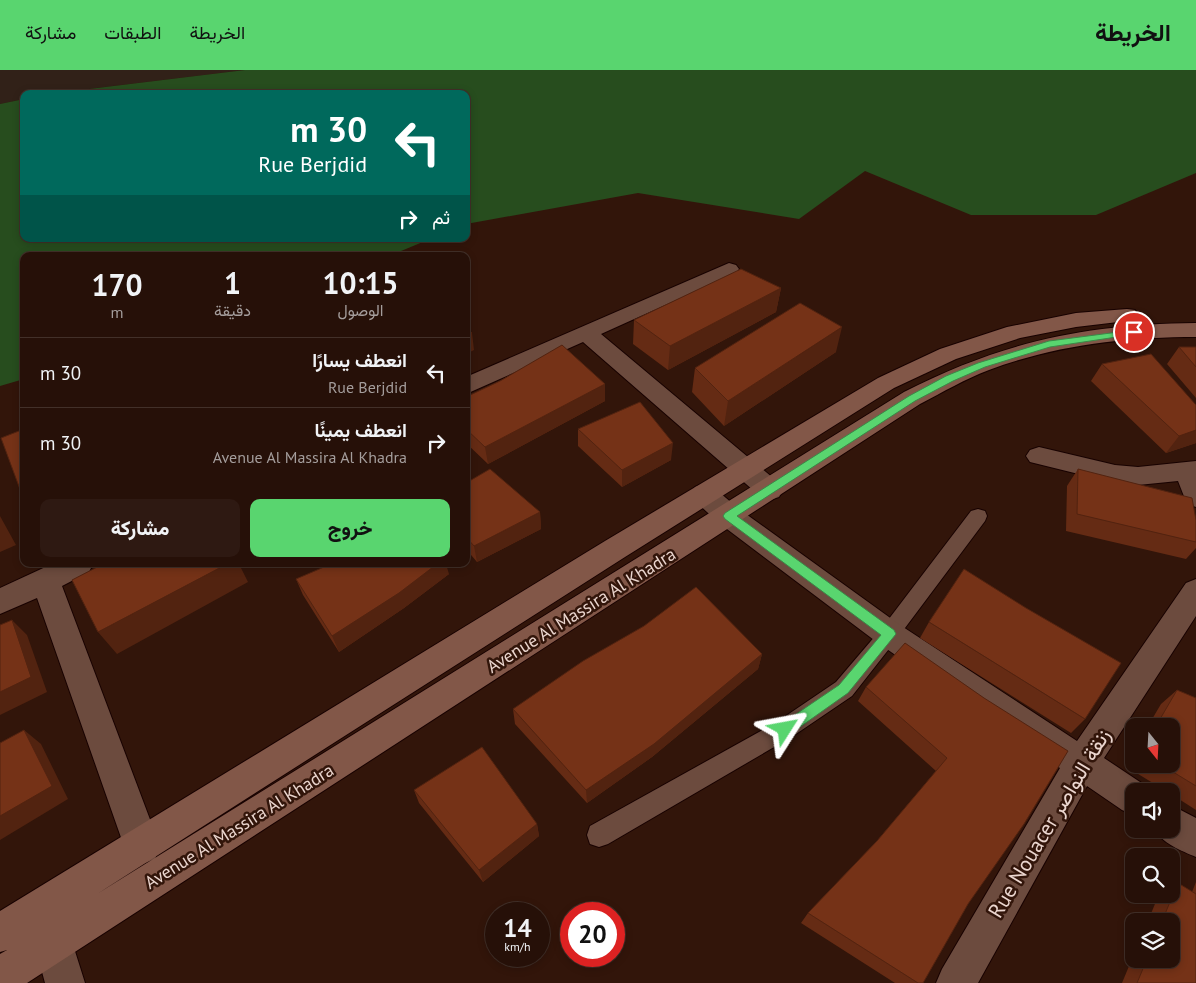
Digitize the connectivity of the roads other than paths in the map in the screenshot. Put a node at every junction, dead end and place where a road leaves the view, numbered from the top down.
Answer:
1 (729, 268) dead end
2 (1196, 315) edge
3 (1196, 330) edge
4 (585, 332) junction
5 (470, 384) edge
6 (1039, 456) dead end
7 (746, 469) junction
8 (1192, 471) edge
9 (770, 490) junction
10 (704, 494) junction
11 (1196, 497) edge
12 (729, 516) junction
13 (978, 516) dead end
14 (73, 567) edge
15 (45, 580) junction
16 (1196, 591) edge
17 (0, 602) edge
18 (889, 634) junction
19 (1082, 764) junction
20 (1125, 792) edge
21 (1180, 828) edge
22 (599, 835) dead end
23 (1196, 839) edge
24 (142, 846) junction
25 (44, 906) junction
26 (0, 933) edge
27 (54, 943) junction
28 (0, 978) edge
29 (65, 983) edge
30 (956, 983) edge

1 - 4 street
2 - 7 main road, Avenue Al Massira Al Khadra
3 - 9 main road, Avenue Al Massira Al Khadra
4 - 5 street
4 - 7 street
6 - 8 street
7 - 9 street
7 - 10 main road, Avenue Al Massira Al Khadra
8 - 11 street
9 - 12 main road, Avenue Al Massira Al Khadra
10 - 12 street
10 - 24 main road, Avenue Al Massira Al Khadra
12 - 18 street
12 - 27 main road, Avenue Al Massira Al Khadra
13 - 18 lane
14 - 15 street
15 - 17 street
15 - 24 street
16 - 19 street, Rue Nouacer زنقة النواصر
18 - 19 street
18 - 22 lane
19 - 20 street
19 - 30 street, Rue Nouacer زنقة النواصر
21 - 23 street
24 - 25 main road, Avenue Al Massira Al Khadra
25 - 26 main road, Avenue Al Massira Al Khadra
25 - 27 street
27 - 28 main road, Avenue Al Massira Al Khadra
27 - 29 street

